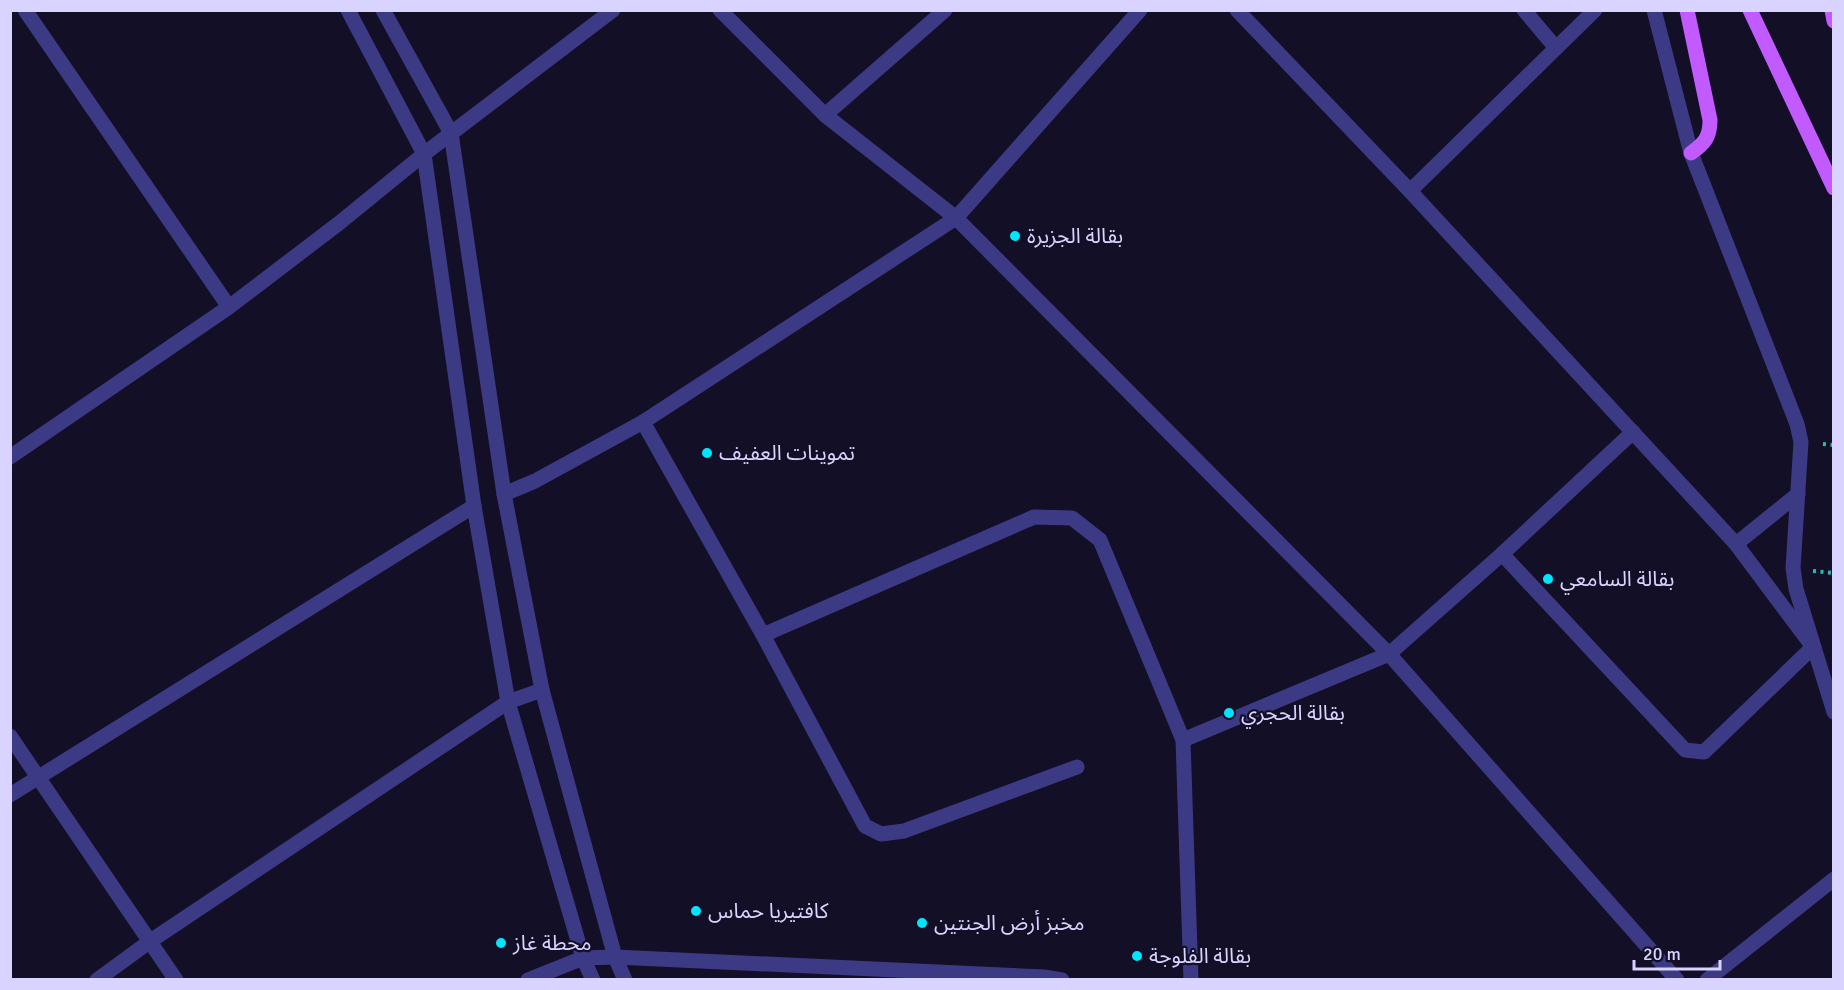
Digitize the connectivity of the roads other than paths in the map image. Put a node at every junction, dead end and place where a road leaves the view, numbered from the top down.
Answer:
1 (25, 10) edge
2 (348, 10) edge
3 (383, 10) edge
4 (613, 10) edge
5 (720, 10) edge
6 (945, 10) edge
7 (1140, 10) edge
8 (1237, 10) edge
9 (1524, 10) edge
10 (1596, 10) edge
11 (1654, 10) edge
12 (1687, 10) edge
13 (1750, 10) edge
14 (1832, 10) edge
15 (1833, 21) edge
16 (1556, 48) junction
17 (825, 115) junction
18 (451, 133) junction
19 (1691, 153) junction
20 (424, 154) junction
21 (1833, 188) edge
22 (1410, 191) junction
23 (956, 218) junction
24 (229, 307) junction
25 (643, 422) junction
26 (1633, 432) junction
27 (10, 457) edge
28 (504, 494) junction
29 (1798, 494) junction
30 (474, 506) junction
31 (1736, 544) junction
32 (1502, 554) junction
33 (763, 635) junction
34 (1813, 647) junction
35 (1389, 654) junction
36 (542, 690) junction
37 (508, 702) junction
38 (1833, 712) edge
39 (10, 736) edge
40 (1183, 740) junction
41 (1077, 767) dead end
42 (38, 778) junction
43 (10, 795) edge
44 (1833, 879) edge
45 (149, 942) junction
46 (615, 957) junction
47 (583, 958) junction
48 (1044, 978) edge
49 (97, 980) edge
50 (176, 980) edge
51 (528, 980) edge
52 (593, 980) edge
53 (625, 980) edge
54 (1062, 980) edge
55 (1191, 980) edge
56 (1677, 980) edge
57 (1707, 980) edge

1 - 24 street
2 - 20 street
3 - 18 street
4 - 18 street
5 - 17 street
6 - 17 street
7 - 23 street
8 - 22 street
9 - 16 street
10 - 16 street
11 - 19 street
12 - 19 main road
13 - 21 main road
14 - 15 main road
16 - 22 street
17 - 23 street
18 - 20 street
18 - 28 street
19 - 29 street
20 - 24 street
20 - 30 street
22 - 26 street
23 - 25 street
23 - 35 street
24 - 27 street
25 - 28 street
25 - 33 street
26 - 31 street
26 - 32 street
28 - 36 street
29 - 31 street
29 - 34 street
30 - 37 street
30 - 42 street
31 - 34 street
32 - 34 street
32 - 35 street
33 - 40 street
33 - 41 street
34 - 38 street
35 - 40 street
35 - 56 street
36 - 37 street
36 - 46 street
37 - 45 street
37 - 47 street
39 - 42 street
40 - 55 street
42 - 43 street
42 - 45 street
44 - 57 street
45 - 49 street
45 - 50 street
46 - 47 street
46 - 48 street
46 - 53 street
47 - 51 street
47 - 52 street
48 - 54 street

